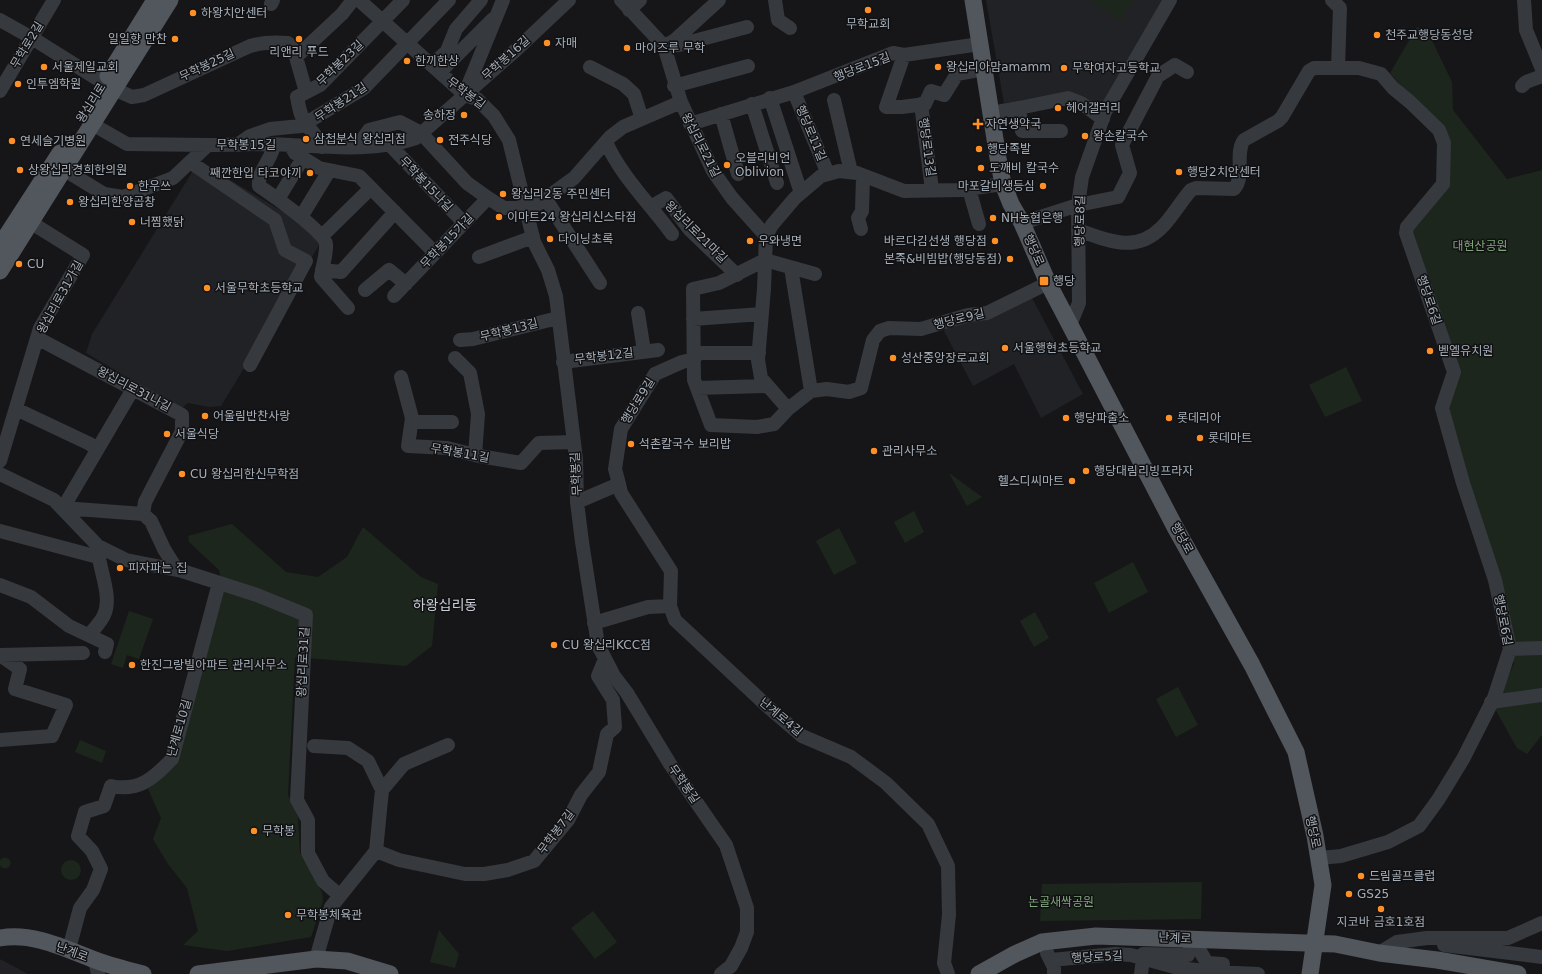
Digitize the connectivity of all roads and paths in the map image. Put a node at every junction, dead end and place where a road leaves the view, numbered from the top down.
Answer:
1 (54, 0) edge
2 (155, 0) edge
3 (170, 0) edge
4 (353, 0) edge
5 (359, 0) edge
6 (403, 0) edge
7 (449, 0) edge
8 (481, 0) edge
9 (504, 0) edge
10 (569, 0) edge
11 (640, 0) edge
12 (719, 0) edge
13 (774, 0) edge
14 (973, 0) edge
15 (1170, 0) edge
16 (1332, 0) edge
17 (1524, 0) edge
18 (625, 5) edge
19 (498, 14) junction
20 (0, 20) edge
21 (383, 20) junction
22 (747, 27) dead end
23 (790, 28) dead end
24 (32, 38) junction
25 (408, 43) junction
26 (980, 44) junction
27 (664, 46) junction
28 (904, 55) junction
29 (296, 57) junction
30 (748, 66) dead end
31 (590, 67) dead end
32 (1338, 68) junction
33 (436, 69) junction
34 (984, 69) junction
35 (1542, 69) edge
36 (1187, 72) dead end
37 (1542, 76) edge
38 (109, 86) junction
39 (674, 86) junction
40 (1522, 86) dead end
41 (0, 91) edge
42 (306, 92) junction
43 (794, 92) junction
44 (464, 95) junction
45 (770, 98) junction
46 (834, 100) dead end
47 (681, 102) junction
48 (752, 104) junction
49 (921, 104) junction
50 (1019, 108) junction
51 (992, 113) junction
52 (721, 114) junction
53 (642, 119) junction
54 (1103, 119) junction
55 (92, 124) junction
56 (306, 124) junction
57 (690, 124) junction
58 (1061, 131) dead end
59 (421, 133) junction
60 (606, 142) junction
61 (389, 144) junction
62 (208, 145) junction
63 (237, 145) junction
64 (274, 145) junction
65 (291, 146) junction
66 (358, 146) junction
67 (322, 147) junction
68 (303, 158) junction
69 (190, 162) junction
70 (63, 169) junction
71 (329, 171) junction
72 (738, 174) dead end
73 (828, 174) junction
74 (857, 174) junction
75 (777, 183) dead end
76 (1003, 184) junction
77 (371, 188) junction
78 (969, 189) junction
79 (932, 190) junction
80 (801, 193) junction
81 (488, 198) junction
82 (545, 198) junction
83 (278, 200) junction
84 (1078, 205) junction
85 (652, 206) junction
86 (525, 208) junction
87 (395, 212) junction
88 (300, 217) junction
89 (18, 222) edge
90 (464, 223) junction
91 (1022, 223) junction
92 (979, 224) dead end
93 (861, 229) dead end
94 (1078, 230) junction
95 (672, 234) dead end
96 (322, 236) junction
97 (766, 236) junction
98 (532, 237) junction
99 (0, 246) edge
100 (435, 254) junction
101 (480, 257) dead end
102 (764, 260) junction
103 (791, 268) junction
104 (322, 270) junction
105 (0, 271) edge
106 (815, 274) dead end
107 (737, 275) junction
108 (600, 282) dead end
109 (1048, 283) junction
110 (406, 284) junction
111 (365, 290) dead end
112 (394, 296) dead end
113 (348, 308) dead end
114 (638, 313) dead end
115 (762, 314) junction
116 (558, 318) junction
117 (693, 320) junction
118 (1070, 325) junction
119 (37, 338) junction
120 (460, 340) dead end
121 (759, 353) junction
122 (455, 358) dead end
123 (694, 359) junction
124 (563, 362) junction
125 (250, 365) dead end
126 (401, 377) dead end
127 (768, 386) junction
128 (697, 388) junction
129 (133, 389) junction
130 (811, 391) junction
131 (16, 409) junction
132 (788, 409) junction
133 (412, 422) junction
134 (452, 422) dead end
135 (574, 442) junction
136 (97, 450) junction
137 (475, 455) junction
138 (0, 461) edge
139 (0, 474) edge
140 (619, 484) junction
141 (577, 502) junction
142 (63, 508) junction
143 (143, 514) junction
144 (0, 531) edge
145 (98, 552) junction
146 (177, 570) junction
147 (219, 583) junction
148 (0, 585) edge
149 (670, 606) junction
150 (594, 623) junction
151 (89, 635) junction
152 (1542, 648) edge
153 (1510, 649) junction
154 (83, 652) dead end
155 (104, 652) dead end
156 (0, 656) edge
157 (605, 659) junction
158 (1542, 695) edge
159 (1491, 702) junction
160 (0, 740) edge
161 (16, 746) dead end
162 (314, 746) dead end
163 (448, 746) dead end
164 (0, 747) edge
165 (382, 790) junction
166 (376, 851) junction
167 (1319, 858) junction
168 (339, 896) junction
169 (1542, 923) edge
170 (0, 938) edge
171 (1193, 939) junction
172 (1042, 942) junction
173 (1397, 942) junction
174 (1315, 943) junction
175 (69, 948) junction
176 (1379, 953) junction
177 (1137, 957) junction
178 (1542, 957) edge
179 (316, 959) junction
180 (1051, 960) junction
181 (96, 967) edge
182 (143, 974) edge
183 (198, 974) edge
184 (390, 974) edge
185 (722, 974) edge
186 (948, 974) edge
187 (979, 974) edge
188 (1054, 974) edge
189 (1141, 974) edge
190 (1258, 974) edge
191 (1310, 974) edge
192 (1518, 974) edge

1 - 24 street, 무학로2길
2 - 38 main road, 왕십리로
3 - 38 main road, 왕십리로
4 - 29 street
5 - 21 street, 무학봉길
6 - 21 street, 무학봉23길
7 - 25 street, 무학봉21길
8 - 33 street
9 - 19 street, 무학봉16길
10 - 44 street, 무학봉16길
11 - 18 street
12 - 27 street
13 - 23 street
14 - 26 main road, 행당로
15 - 54 street, 행당로8길
16 - 32 street
17 - 35 street
18 - 27 street, 왕십리로21길
19 - 33 street
19 - 44 street, 무학봉16길
20 - 24 street
21 - 25 street, 무학봉길
21 - 42 street, 무학봉23길
22 - 27 street
24 - 38 street
24 - 41 street, 무학로2길
25 - 33 street, 무학봉길
25 - 56 street, 무학봉21길
26 - 28 street, 행당로15길
26 - 34 main road, 행당로
27 - 39 street, 왕십리로21길
28 - 43 street, 행당로15길
28 - 49 street, 행당로13길
29 - 38 street, 무학봉25길
29 - 42 street, 무학봉25길
30 - 39 street
31 - 53 street
32 - 94 street, 행당로6길
32 - 153 street, 행당로6길
33 - 44 street, 무학봉길
34 - 49 street, 행당로13길
34 - 51 main road, 행당로
36 - 84 street
37 - 40 street
38 - 55 main road, 왕십리로
38 - 89 main road, 왕십리로
39 - 47 street, 왕십리로21길
42 - 56 street, 무학봉23길
43 - 45 street, 행당로15길
43 - 73 street, 행당로11길
44 - 59 street, 무학봉15길
44 - 86 street, 무학봉길
45 - 48 street, 행당로15길
45 - 80 street
46 - 74 street, 행당로11길
47 - 53 street
47 - 57 street, 왕십리로21길
48 - 52 street, 행당로15길
48 - 75 street
49 - 79 street, 행당로13길
50 - 51 street
50 - 54 street
50 - 58 street
51 - 76 main road, 행당로
52 - 57 street, 행당로15길
52 - 72 street
53 - 60 street
54 - 84 street, 행당로8길
55 - 62 street, 왕십리로
55 - 70 main road, 왕십리로
56 - 63 street, 무학봉21길
56 - 67 street, 무학봉21길
57 - 97 street, 왕십리로21길
59 - 61 street, 무학봉15길
59 - 66 street
59 - 81 street
60 - 82 street
60 - 85 street, 왕십리로21마길
61 - 66 street, 무학봉15길
61 - 90 street, 무학봉15나길
62 - 63 street, 무학봉15길
62 - 69 street, 무학봉15길
63 - 64 street, 무학봉15길
64 - 65 street, 무학봉15길
64 - 83 street
65 - 67 street, 무학봉15길
65 - 68 street
66 - 67 street, 무학봉15길
68 - 71 street
68 - 83 street
69 - 70 street, 무학봉15길
69 - 125 street
70 - 89 main road, 왕십리로
71 - 77 street
71 - 88 street
73 - 74 street, 행당로11길
73 - 80 street, 행당로11길
74 - 79 street, 행당로11길
74 - 93 street, 행당로11길
76 - 78 street, 행당로11길
76 - 91 main road, 행당로
77 - 87 street
77 - 96 street
78 - 79 street, 행당로11길
78 - 92 street
80 - 97 street, 행당로11길
81 - 86 street
81 - 90 street, 무학봉15가길
82 - 86 street
82 - 108 street
83 - 88 street
84 - 91 street
84 - 94 street, 행당로8길
85 - 95 street, 왕십리로21마길
85 - 107 street, 왕십리로21마길
86 - 98 street, 무학봉길
87 - 100 street
87 - 104 street
88 - 96 street
89 - 99 main road, 왕십리로
89 - 105 main road, 왕십리로
89 - 119 street, 왕십리로31가길
90 - 100 street, 무학봉15가길
91 - 109 main road, 행당로
94 - 118 street, 행당로8길
96 - 104 street
97 - 102 street
98 - 101 street
98 - 116 street, 무학봉길
100 - 110 street, 무학봉15가길
102 - 103 street
102 - 107 street
102 - 115 street
103 - 106 street
103 - 130 street
104 - 113 street
107 - 117 street
109 - 118 main road, 행당로
109 - 130 street, 행당로9길
110 - 111 street
110 - 112 street, 무학봉15가길
114 - 124 street, 무학봉12길
115 - 117 street
115 - 121 street
116 - 120 street, 무학봉13길
116 - 124 street, 무학봉길
117 - 123 street
118 - 167 main road, 행당로
119 - 129 street, 왕십리로31나길
119 - 131 street, 왕십리로31가길
121 - 123 street
121 - 127 street
122 - 137 street
123 - 128 street
123 - 140 street, 행당로9길
124 - 135 street, 무학봉길
126 - 133 street, 무학봉11길
127 - 128 street
127 - 132 street
128 - 132 street
129 - 136 street
129 - 143 street, 왕십리로31나길
130 - 132 street
131 - 136 street
131 - 138 street, 왕십리로31가길
133 - 134 street
133 - 137 street, 무학봉11길
135 - 137 street, 무학봉11길
135 - 141 street, 무학봉길
136 - 142 street
139 - 142 street, 왕십리로31길
140 - 141 street
140 - 149 street, 난계로4길
141 - 150 street, 무학봉길
142 - 143 street
142 - 145 street, 왕십리로31길
143 - 146 street
144 - 145 street
145 - 146 street, 왕십리로31길
145 - 151 street
146 - 147 street, 왕십리로31길
147 - 168 street, 왕십리로31길
147 - 175 street, 난계로10길
148 - 151 street
149 - 150 street
149 - 186 street, 난계로4길
150 - 157 street, 무학봉길
151 - 155 street
152 - 153 street
153 - 159 street, 행당로6길
154 - 156 street
156 - 160 street
157 - 166 street, 무학봉7길
157 - 185 street, 무학봉길
158 - 159 street
159 - 167 street, 행당로6길
161 - 164 street
162 - 165 street
163 - 165 street
165 - 166 street
166 - 168 street
167 - 174 main road, 행당로
168 - 179 street
169 - 173 street
170 - 175 main road, 난계로
171 - 172 main road, 난계로
171 - 174 main road, 난계로
171 - 177 street
171 - 190 street
172 - 180 street
172 - 187 main road, 난계로
173 - 176 street
173 - 178 street
174 - 176 main road, 난계로
174 - 191 main road, 행당로
175 - 181 main road, 난계로
176 - 192 main road, 난계로
177 - 180 street, 행당로5길
177 - 189 street
177 - 190 street, 행당로5길
179 - 183 main road
179 - 184 main road
180 - 188 street
181 - 182 main road, 난계로

